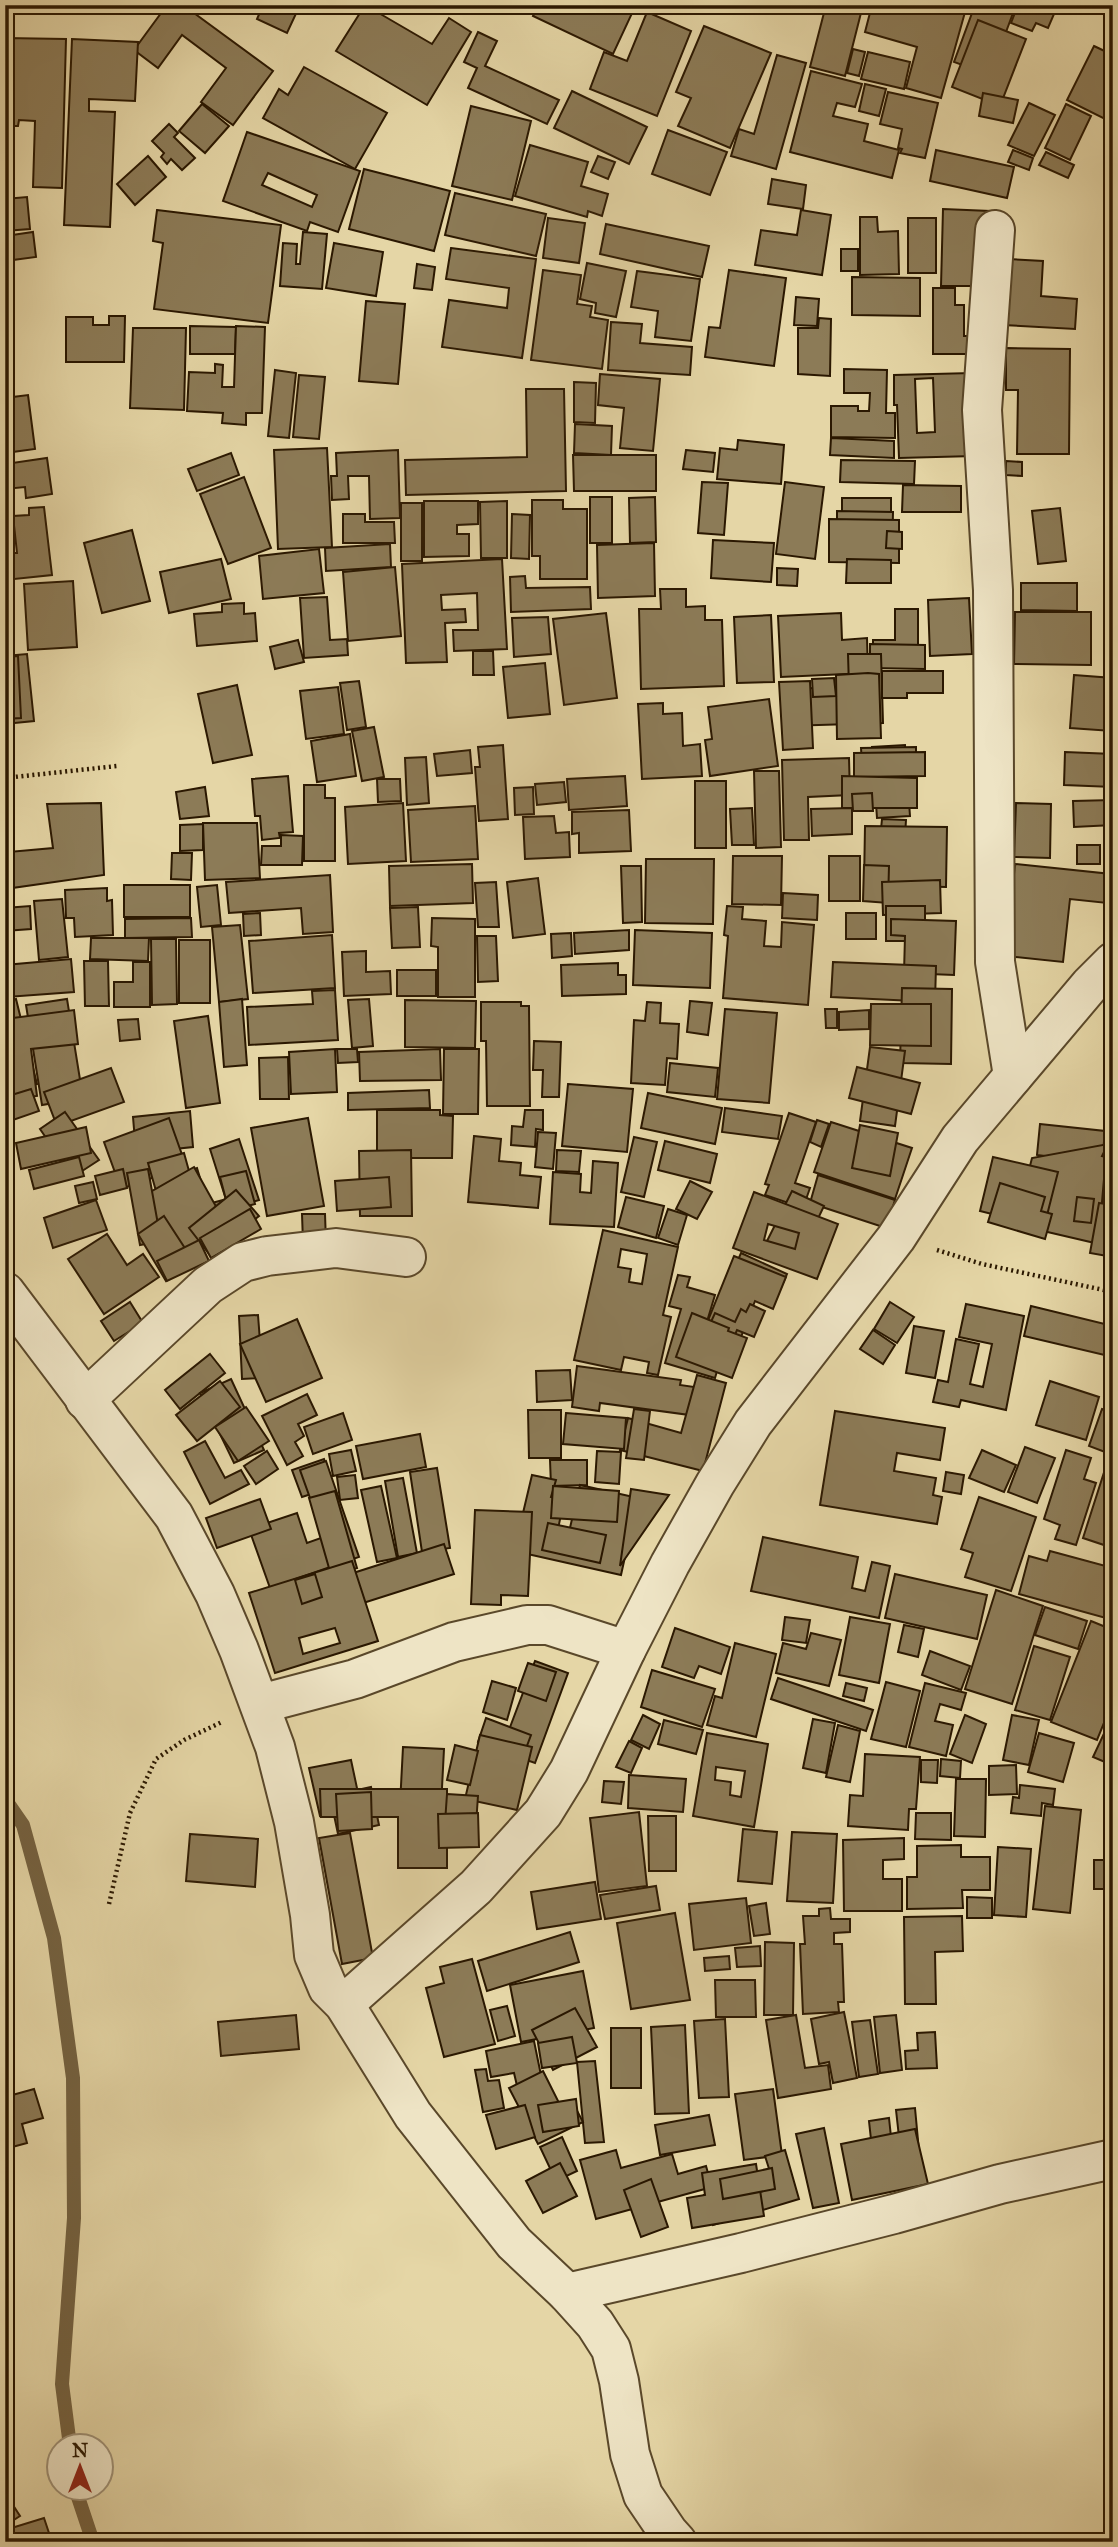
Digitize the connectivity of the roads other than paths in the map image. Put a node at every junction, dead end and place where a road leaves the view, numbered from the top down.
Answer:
1 (995, 230) dead end
2 (1113, 962) edge
3 (1013, 1076) junction
4 (406, 1257) dead end
5 (5, 1292) edge
6 (85, 1400) junction
7 (626, 1650) junction
8 (260, 1704) junction
9 (344, 2004) junction
10 (1113, 2159) edge
11 (567, 2293) junction
12 (677, 2542) edge

1 - 3 street
2 - 3 street
3 - 7 street
4 - 6 street
5 - 6 street
6 - 8 street
7 - 8 street
7 - 9 street
8 - 9 street
9 - 11 street
10 - 11 street
11 - 12 street

